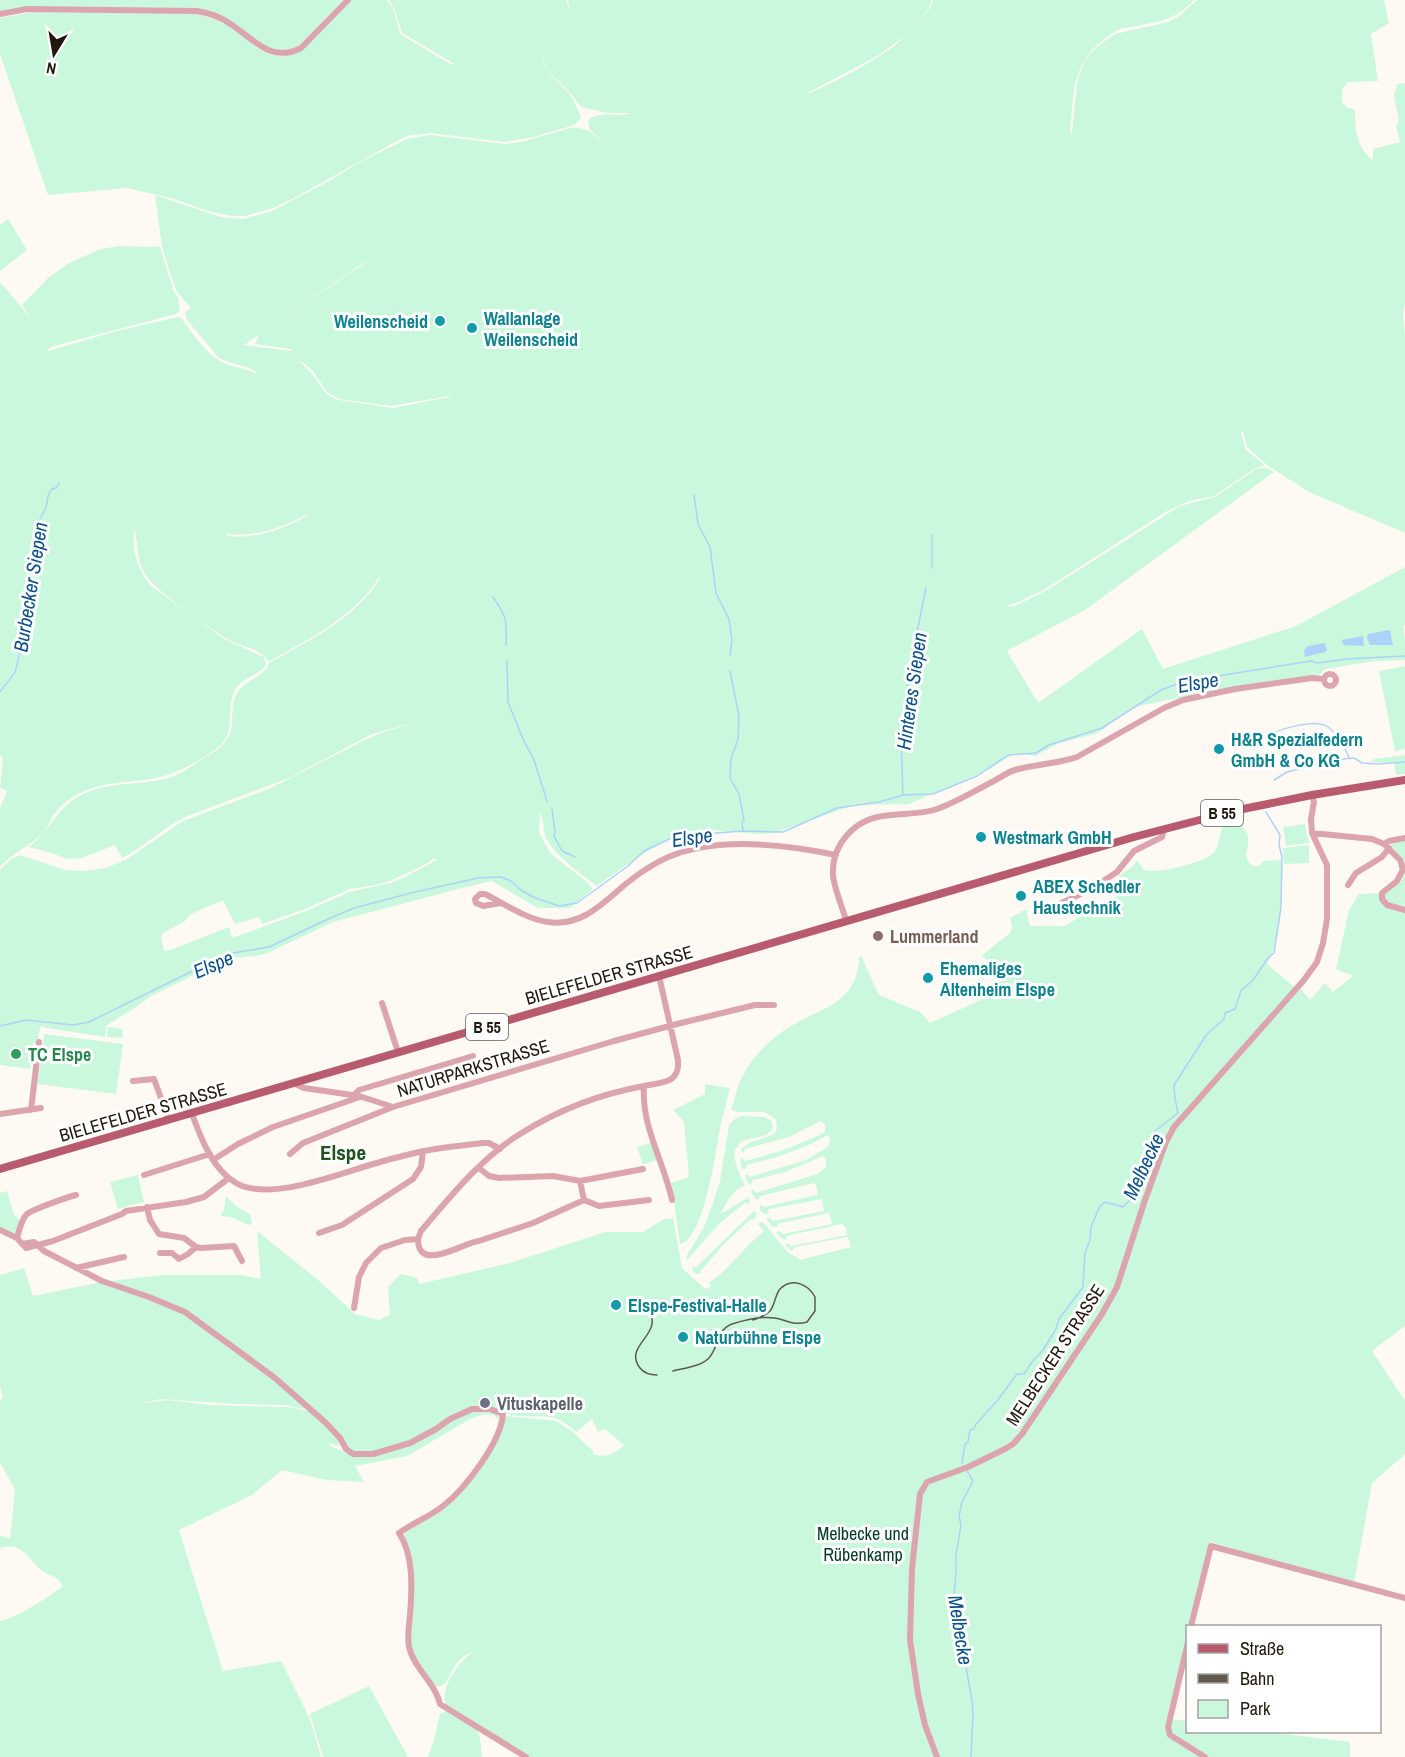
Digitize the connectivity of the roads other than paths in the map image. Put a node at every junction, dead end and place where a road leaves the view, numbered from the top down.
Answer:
1 (348, 0) edge
2 (0, 14) edge
3 (1324, 679) dead end
4 (1405, 780) edge
5 (1312, 795) junction
6 (1164, 829) junction
7 (1312, 833) junction
8 (1405, 838) edge
9 (1387, 846) junction
10 (836, 855) junction
11 (1348, 885) dead end
12 (501, 903) dead end
13 (1047, 910) dead end
14 (1405, 910) edge
15 (846, 920) junction
16 (660, 976) junction
17 (382, 1003) dead end
18 (774, 1005) dead end
19 (671, 1026) junction
20 (39, 1042) dead end
21 (398, 1052) junction
22 (473, 1056) dead end
23 (133, 1081) dead end
24 (295, 1084) junction
25 (644, 1086) junction
26 (357, 1095) junction
27 (393, 1107) junction
28 (41, 1108) dead end
29 (31, 1110) junction
30 (0, 1114) edge
31 (192, 1114) junction
32 (169, 1120) junction
33 (500, 1149) junction
34 (423, 1151) junction
35 (290, 1154) dead end
36 (212, 1157) junction
37 (0, 1168) edge
38 (479, 1168) junction
39 (643, 1169) dead end
40 (144, 1175) dead end
41 (229, 1178) junction
42 (580, 1181) junction
43 (76, 1195) dead end
44 (584, 1200) junction
45 (650, 1200) dead end
46 (672, 1200) dead end
47 (147, 1207) junction
48 (0, 1230) edge
49 (319, 1233) dead end
50 (418, 1239) junction
51 (20, 1241) junction
52 (37, 1245) junction
53 (196, 1247) junction
54 (160, 1253) dead end
55 (124, 1257) dead end
56 (179, 1259) junction
57 (242, 1261) dead end
58 (176, 1266) dead end
59 (76, 1268) junction
60 (354, 1308) dead end
61 (1405, 1598) edge
62 (1191, 1625) edge
63 (1186, 1650) edge
64 (526, 1757) edge
65 (938, 1757) edge
66 (1205, 1757) edge

1 - 2 street
3 - 10 street
4 - 5 main road, B 55
5 - 6 main road, B 55
5 - 7 street, MELBECKER STRASSE
6 - 13 street
6 - 15 main road, BIELEFELDER STRASSE / B 55
7 - 9 street
7 - 65 street, MELBECKER STRASSE
8 - 9 street
9 - 11 street
9 - 14 street
10 - 12 street
10 - 15 street
15 - 16 main road, BIELEFELDER STRASSE / B 55
16 - 19 street
16 - 21 main road, BIELEFELDER STRASSE / B 55
17 - 21 street
18 - 19 street, NATURPARKSTRASSE
19 - 25 street
19 - 27 street, NATURPARKSTRASSE
20 - 29 street
21 - 24 main road, BIELEFELDER STRASSE / B 55
22 - 26 street
23 - 32 street
24 - 26 street
24 - 31 main road, BIELEFELDER STRASSE / B 55
25 - 33 street
25 - 46 street
26 - 27 street
26 - 36 street
27 - 35 street, NATURPARKSTRASSE
28 - 29 street
29 - 30 street
31 - 32 main road, BIELEFELDER STRASSE / B 55
31 - 36 street
32 - 37 main road, BIELEFELDER STRASSE / B 55
33 - 34 street
33 - 38 street
34 - 41 street
34 - 49 street
36 - 40 street
36 - 41 street
38 - 42 street
38 - 50 street
39 - 42 street
41 - 47 street
42 - 44 street
43 - 51 street
44 - 45 street
44 - 50 street
47 - 52 street
47 - 53 street
48 - 51 street
50 - 60 street
51 - 52 street
52 - 59 street
53 - 56 street
53 - 57 street
54 - 56 street
55 - 59 street
56 - 58 street
59 - 64 street
61 - 62 street
63 - 66 street

